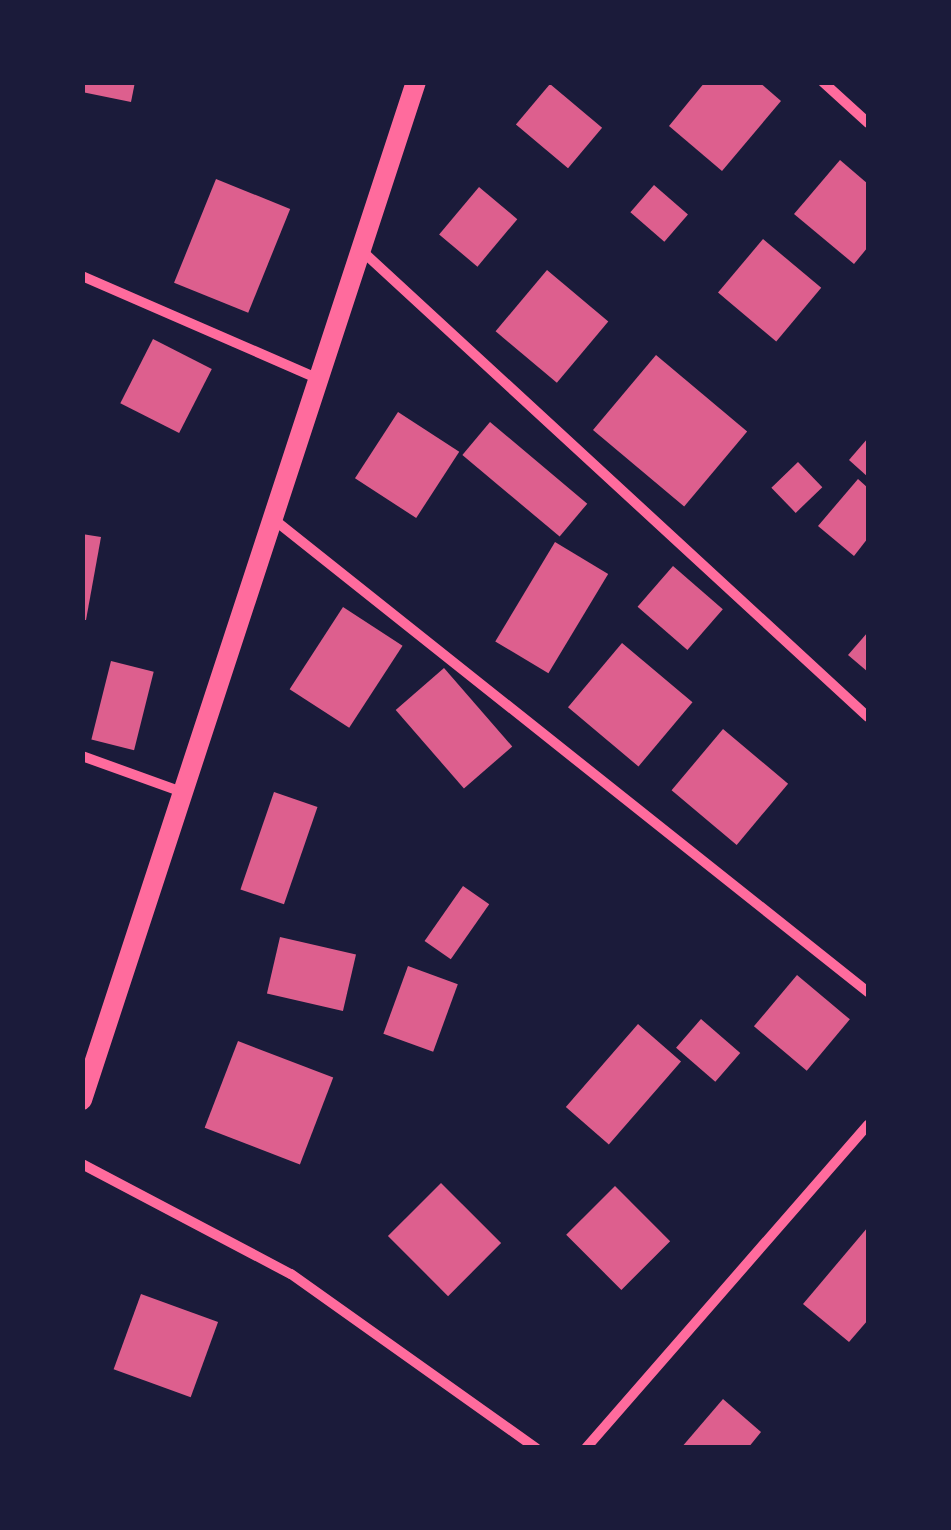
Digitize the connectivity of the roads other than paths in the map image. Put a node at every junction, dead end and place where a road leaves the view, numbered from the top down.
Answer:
1 (416, 82) edge
2 (823, 82) edge
3 (868, 123) edge
4 (360, 250) junction
5 (82, 276) edge
6 (318, 378) junction
7 (272, 517) junction
8 (868, 717) edge
9 (82, 756) edge
10 (182, 792) junction
11 (868, 992) edge
12 (82, 1100) edge
13 (868, 1125) edge
14 (82, 1164) edge
15 (536, 1448) edge
16 (586, 1448) edge

1 - 4 main road
2 - 3 street
4 - 6 main road
4 - 8 street
5 - 6 street
6 - 7 main road
7 - 10 main road
7 - 11 street
9 - 10 street
10 - 12 main road
13 - 16 street
14 - 15 street

